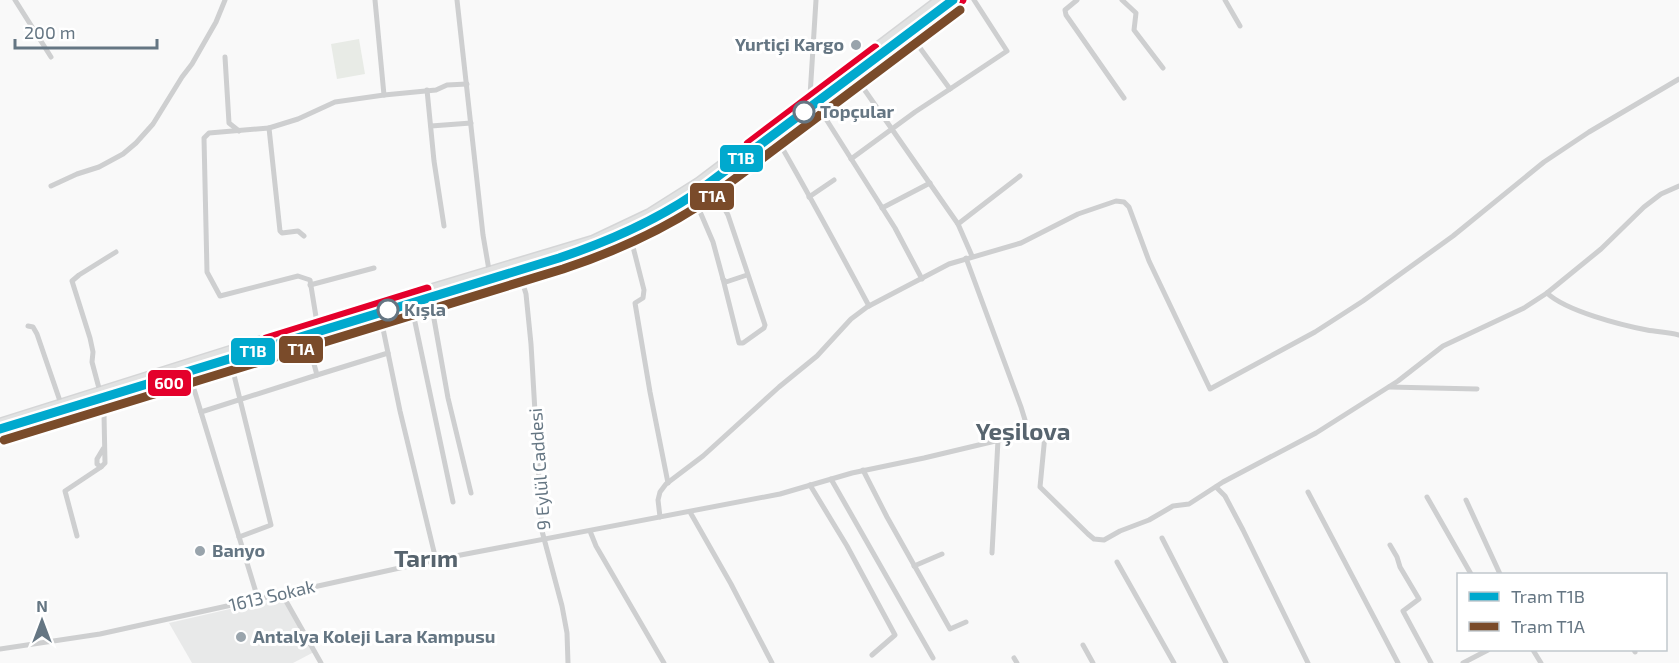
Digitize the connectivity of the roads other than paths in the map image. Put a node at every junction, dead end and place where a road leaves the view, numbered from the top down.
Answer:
1 (15, 0) edge
2 (225, 0) edge
3 (375, 0) edge
4 (457, 0) edge
5 (816, 0) edge
6 (939, 0) edge
7 (962, 0) edge
8 (974, 0) edge
9 (1077, 0) edge
10 (1122, 0) edge
11 (1225, 0) edge
12 (1240, 26) dead end
13 (912, 37) junction
14 (51, 57) dead end
15 (225, 57) dead end
16 (1163, 68) dead end
17 (857, 79) junction
18 (1679, 80) edge
19 (467, 84) junction
20 (950, 89) junction
21 (427, 90) junction
22 (384, 94) junction
23 (810, 96) junction
24 (1124, 98) dead end
25 (819, 108) junction
26 (471, 123) junction
27 (431, 126) junction
28 (269, 128) junction
29 (893, 128) junction
30 (239, 130) junction
31 (777, 139) junction
32 (851, 159) junction
33 (1020, 176) dead end
34 (834, 180) dead end
35 (930, 183) junction
36 (51, 186) dead end
37 (1679, 186) edge
38 (713, 188) junction
39 (809, 197) junction
40 (694, 200) junction
41 (882, 208) junction
42 (958, 224) junction
43 (444, 226) dead end
44 (304, 236) dead end
45 (632, 239) junction
46 (116, 252) dead end
47 (969, 257) junction
48 (374, 268) dead end
49 (489, 270) junction
50 (520, 274) junction
51 (747, 275) junction
52 (723, 279) junction
53 (922, 279) junction
54 (310, 285) junction
55 (1547, 293) junction
56 (431, 302) junction
57 (869, 306) junction
58 (412, 308) junction
59 (381, 319) junction
60 (317, 323) junction
61 (28, 326) dead end
62 (1679, 335) edge
63 (308, 342) junction
64 (388, 353) junction
65 (231, 363) junction
66 (317, 375) junction
67 (190, 376) junction
68 (1389, 387) junction
69 (1477, 389) dead end
70 (100, 392) junction
71 (240, 400) junction
72 (101, 403) junction
73 (61, 404) junction
74 (201, 412) junction
75 (0, 423) edge
76 (1029, 433) junction
77 (2, 434) edge
78 (998, 440) junction
79 (863, 470) junction
80 (831, 479) junction
81 (668, 483) junction
82 (810, 485) junction
83 (1216, 487) junction
84 (1308, 492) dead end
85 (471, 493) dead end
86 (1427, 497) dead end
87 (1466, 500) dead end
88 (453, 502) dead end
89 (690, 512) junction
90 (660, 517) junction
91 (590, 531) junction
92 (77, 536) dead end
93 (239, 537) junction
94 (543, 538) junction
95 (1162, 538) dead end
96 (1390, 545) dead end
97 (992, 553) dead end
98 (942, 554) dead end
99 (435, 560) junction
100 (1117, 562) dead end
101 (914, 566) junction
102 (1470, 573) edge
103 (1500, 573) edge
104 (282, 594) junction
105 (258, 599) junction
106 (966, 622) dead end
107 (1083, 645) dead end
108 (0, 649) edge
109 (1486, 651) edge
110 (872, 655) dead end
111 (933, 658) dead end
112 (321, 663) edge
113 (568, 663) edge
114 (664, 663) edge
115 (772, 663) edge
116 (1093, 663) edge
117 (1174, 663) edge
118 (1226, 663) edge
119 (1308, 663) edge
120 (1398, 663) edge
121 (1431, 663) edge
122 (1463, 663) edge

1 - 14 street
2 - 36 street
3 - 22 street
4 - 19 street
5 - 23 street
6 - 23 main road
7 - 13 main road
8 - 20 street
9 - 24 street
10 - 16 street
11 - 12 street
13 - 17 main road
13 - 20 street
15 - 30 street
17 - 25 main road
17 - 29 street
18 - 47 street
19 - 21 street
19 - 26 street
20 - 29 street
21 - 22 street
21 - 27 street
22 - 28 street
23 - 49 main road
25 - 31 main road
25 - 32 street
26 - 27 street
26 - 49 street
27 - 43 street
28 - 30 street
28 - 44 street
29 - 32 street
29 - 35 street
30 - 54 street
31 - 38 main road
31 - 39 street
32 - 41 street
33 - 42 street
34 - 39 street
35 - 41 street
35 - 42 street
37 - 55 street
38 - 40 main road
38 - 51 street
39 - 57 street
40 - 45 main road
40 - 52 street
41 - 53 street
42 - 47 street
45 - 50 main road
45 - 81 street
46 - 70 street
47 - 53 street
47 - 76 street
48 - 54 street
49 - 60 main road
50 - 56 main road
50 - 94 street, 9 Eylül Caddesi
51 - 52 street
51 - 52 street
53 - 57 street
54 - 60 street
55 - 62 street
55 - 68 street
56 - 58 main road
56 - 85 street
57 - 81 street
58 - 59 main road
58 - 88 street
59 - 63 main road
59 - 64 street
60 - 70 main road
61 - 73 street
63 - 65 main road
63 - 66 street
64 - 66 street
64 - 99 street
65 - 67 main road
65 - 71 street
66 - 71 street
67 - 72 main road
67 - 74 street
68 - 69 street
68 - 83 street
70 - 73 main road
71 - 74 street
71 - 93 street
72 - 77 main road
72 - 92 street
73 - 75 main road
74 - 93 street
76 - 78 street, 1613 Sokak
76 - 83 street
78 - 79 street, 1613 Sokak
78 - 97 street
79 - 80 street, 1613 Sokak
79 - 101 street
80 - 82 street, 1613 Sokak
80 - 111 street
81 - 90 street
82 - 89 street, 1613 Sokak
82 - 110 street
83 - 119 street
84 - 120 street
86 - 102 street
87 - 103 street
89 - 90 street, 1613 Sokak
89 - 115 street
90 - 91 street, 1613 Sokak
91 - 94 street, 1613 Sokak
91 - 114 street
93 - 105 street
94 - 99 street, 1613 Sokak
94 - 113 street, 9 Eylül Caddesi
95 - 118 street
96 - 121 street
98 - 101 street
99 - 104 street, 1613 Sokak
100 - 117 street
101 - 106 street
104 - 105 street, 1613 Sokak
104 - 112 street
105 - 108 street, 1613 Sokak
107 - 116 street
109 - 122 street

